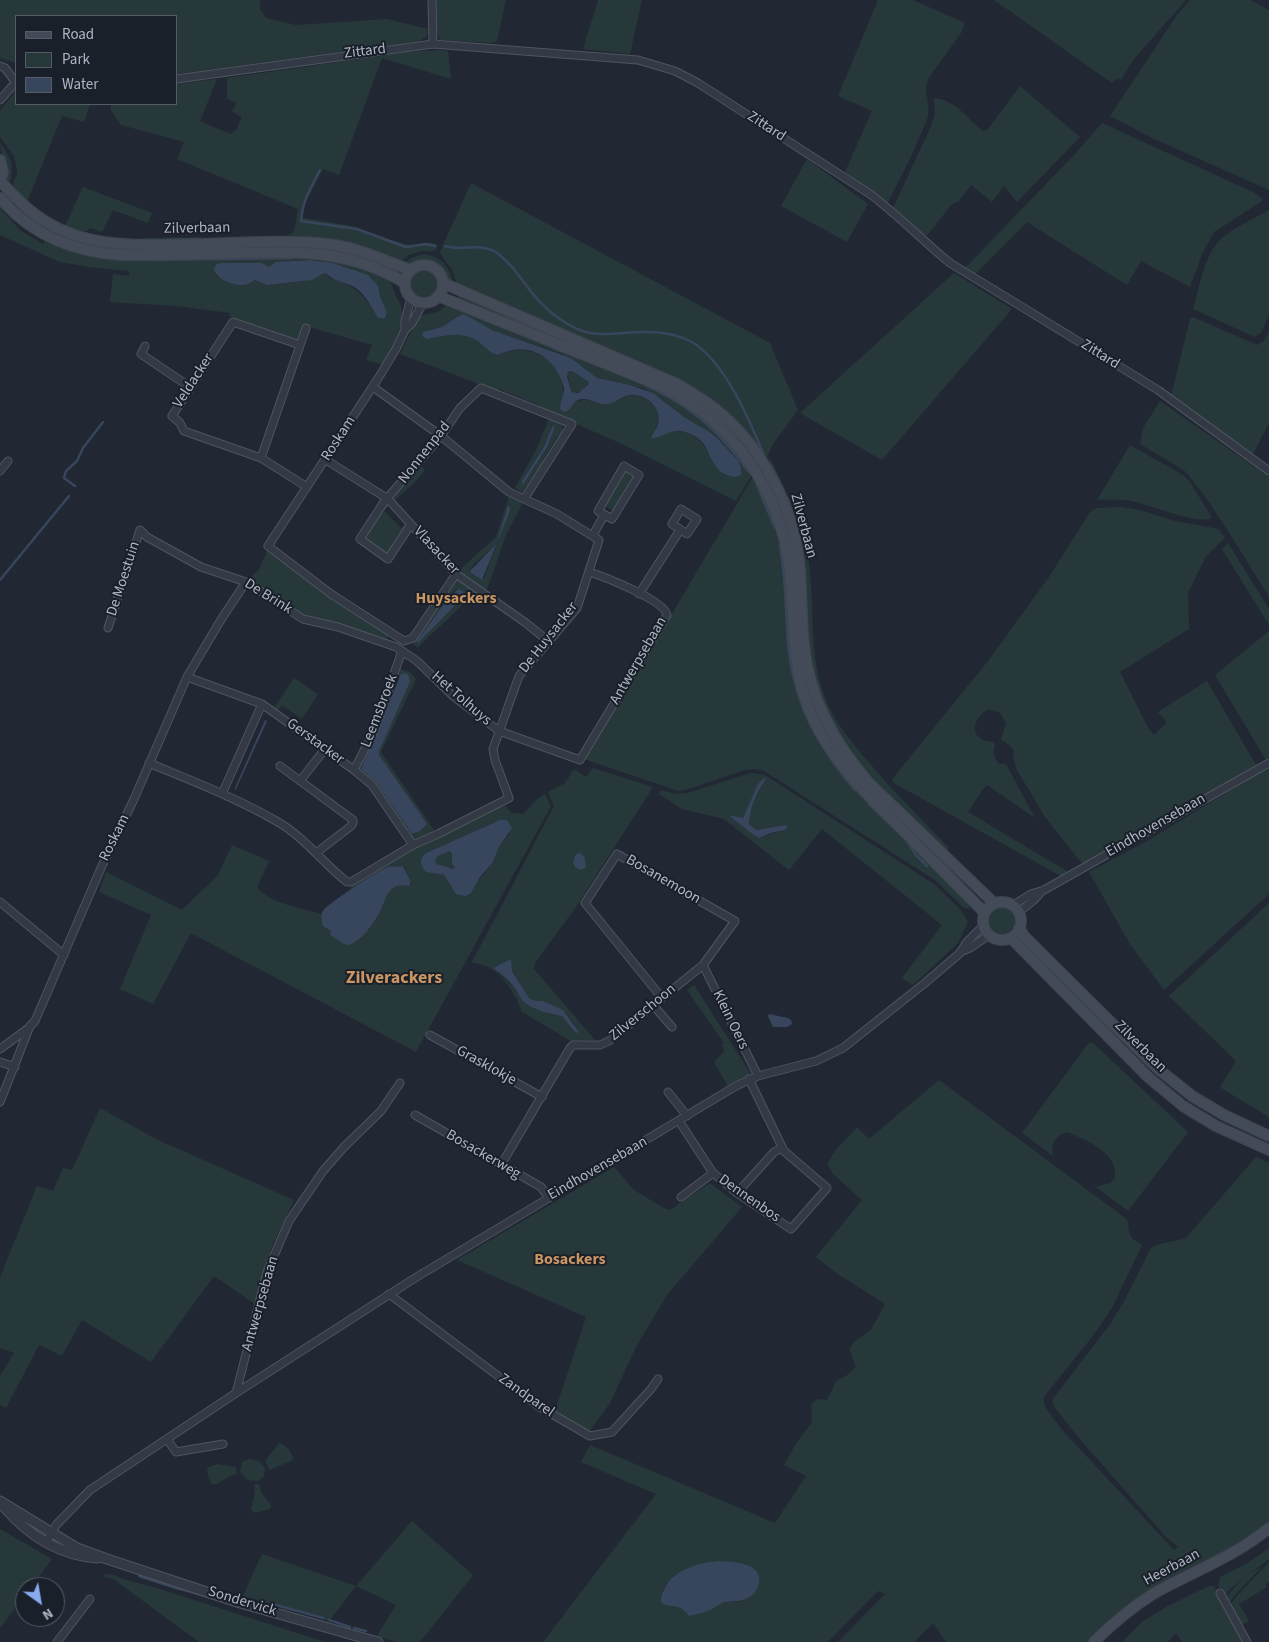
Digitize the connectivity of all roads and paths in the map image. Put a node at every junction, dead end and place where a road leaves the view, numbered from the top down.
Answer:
1 (432, 0) edge
2 (434, 44) junction
3 (0, 66) edge
4 (178, 79) edge
5 (15, 81) edge
6 (15, 83) edge
7 (0, 100) edge
8 (0, 160) edge
9 (0, 181) edge
10 (0, 198) edge
11 (410, 270) junction
12 (405, 283) junction
13 (443, 283) junction
14 (438, 296) junction
15 (411, 298) junction
16 (423, 303) junction
17 (306, 328) dead end
18 (405, 330) junction
19 (300, 345) junction
20 (146, 346) dead end
21 (190, 387) junction
22 (373, 387) junction
23 (441, 436) junction
24 (261, 458) junction
25 (8, 460) dead end
26 (326, 460) junction
27 (0, 471) edge
28 (1269, 471) edge
29 (307, 487) junction
30 (524, 499) junction
31 (388, 500) junction
32 (604, 515) junction
33 (411, 524) junction
34 (140, 530) joint
35 (680, 530) dead end
36 (593, 535) junction
37 (589, 572) junction
38 (456, 574) junction
39 (246, 582) junction
40 (639, 594) junction
41 (108, 628) dead end
42 (548, 642) junction
43 (402, 651) junction
44 (187, 677) junction
45 (262, 704) junction
46 (499, 732) junction
47 (325, 749) junction
48 (580, 760) joint
49 (149, 763) junction
50 (1269, 763) edge
51 (280, 766) dead end
52 (354, 770) junction
53 (300, 781) junction
54 (222, 794) junction
55 (413, 844) junction
56 (316, 853) junction
57 (0, 902) edge
58 (994, 903) junction
59 (1016, 908) junction
60 (984, 912) junction
61 (735, 921) joint
62 (1019, 928) junction
63 (986, 930) junction
64 (1011, 938) junction
65 (64, 955) junction
66 (703, 965) junction
67 (662, 998) junction
68 (654, 1005) junction
69 (30, 1026) junction
70 (672, 1027) dead end
71 (430, 1035) dead end
72 (0, 1049) edge
73 (0, 1062) edge
74 (15, 1067) junction
75 (758, 1076) junction
76 (748, 1080) junction
77 (400, 1083) dead end
78 (668, 1092) dead end
79 (542, 1097) junction
80 (0, 1102) edge
81 (415, 1115) dead end
82 (687, 1116) junction
83 (679, 1121) junction
84 (1269, 1136) edge
85 (782, 1148) junction
86 (1269, 1150) edge
87 (501, 1165) junction
88 (713, 1173) junction
89 (736, 1193) junction
90 (681, 1197) dead end
91 (549, 1198) junction
92 (390, 1294) junction
93 (658, 1379) dead end
94 (236, 1393) junction
95 (167, 1439) junction
96 (223, 1444) dead end
97 (0, 1502) edge
98 (1269, 1528) edge
99 (52, 1532) junction
100 (1269, 1536) edge
101 (46, 1542) junction
102 (107, 1559) junction
103 (1220, 1593) dead end
104 (90, 1600) dead end
105 (57, 1642) edge
106 (378, 1642) edge
107 (1094, 1642) edge
108 (1103, 1642) edge
109 (1247, 1642) edge

1 - 2 street
2 - 4 street, Zittard
2 - 28 street, Zittard
3 - 5 street
6 - 7 street
8 - 9 main road
9 - 11 main road, Zilverbaan
10 - 12 main road, Zilverbaan
11 - 12 main road
11 - 13 main road
12 - 15 main road
13 - 14 main road
13 - 58 main road, Zilverbaan
14 - 16 main road
14 - 60 main road, Zilverbaan
15 - 16 main road
15 - 18 street, Roskam
16 - 18 street, Roskam
17 - 19 street
18 - 22 street, Roskam
19 - 21 street, Veldacker
19 - 24 street
20 - 21 street
21 - 24 street, Veldacker
22 - 23 street
22 - 26 street, Roskam
23 - 30 street
23 - 30 street, Nonnenpad
23 - 31 street, Nonnenpad
24 - 29 street, Veldacker
25 - 27 street
26 - 29 street, Roskam
26 - 31 street, Vlasacker
29 - 38 street, Roskam
30 - 36 street
31 - 33 street, Vlasacker
31 - 33 street, Nonnenpad
32 - 32 street
32 - 36 street
33 - 38 street, Vlasacker
34 - 39 street, De Brink
34 - 41 street, De Moestuin
35 - 40 street
36 - 37 street, De Huysacker
37 - 40 street, Antwerpsebaan
37 - 42 street, De Huysacker
38 - 42 street, Vlasacker
39 - 43 street, De Brink
39 - 44 street, Roskam
40 - 48 street, Antwerpsebaan
42 - 46 street, De Huysacker
43 - 46 street, Het Tolhuys
43 - 52 street, Leemsbroek
44 - 45 street, Gerstacker
44 - 49 street, Roskam
45 - 47 street, Gerstacker
45 - 54 street
46 - 48 street, Het Tolhuys
46 - 55 street, De Huysacker
47 - 52 street, Gerstacker
47 - 53 street
49 - 54 street, De Huysacker
49 - 65 street, Roskam
50 - 59 street, Eindhovensebaan
51 - 53 street
52 - 55 street, Gerstacker
53 - 56 street
54 - 56 street, De Huysacker
55 - 56 street, De Huysacker
57 - 65 street
58 - 59 main road
58 - 60 main road
59 - 62 main road
60 - 63 main road
61 - 66 street, Zilverschoon
61 - 67 street, Bosanemoon
62 - 64 main road
62 - 84 main road, Zilverbaan
63 - 64 main road
63 - 75 street, Eindhovensebaan
64 - 86 main road, Zilverbaan
65 - 69 street, Roskam
66 - 67 street, Zilverschoon
66 - 75 street, Klein Oers
67 - 68 street, Zilverschoon
68 - 70 street
68 - 79 street, Zilverschoon
69 - 72 street
69 - 74 street, Roskam
71 - 79 street, Grasklokje
73 - 74 street
74 - 80 street, Roskam
75 - 76 street, Eindhovensebaan
76 - 82 street, Eindhovensebaan
76 - 85 street
77 - 94 street, Antwerpsebaan
78 - 82 street
79 - 87 street, Zilverschoon
81 - 87 street, Bosackerweg
82 - 83 street, Eindhovensebaan
83 - 88 street, Dennenbos
83 - 91 street, Eindhovensebaan
85 - 89 street
85 - 89 street, Dennenbos
87 - 91 street, Bosackerweg
88 - 89 street, Dennenbos
88 - 90 street
91 - 92 street, Eindhovensebaan
92 - 93 street, Zandparel
92 - 94 street, Eindhovensebaan
94 - 95 street
95 - 96 street
95 - 99 street
97 - 99 street, Sondervick
97 - 101 street, Sondervick
98 - 107 main road, Heerbaan
99 - 101 street
99 - 102 street, Sondervick
100 - 108 main road, Heerbaan
101 - 102 street, Sondervick
102 - 106 street, Sondervick
103 - 109 street
104 - 105 street

